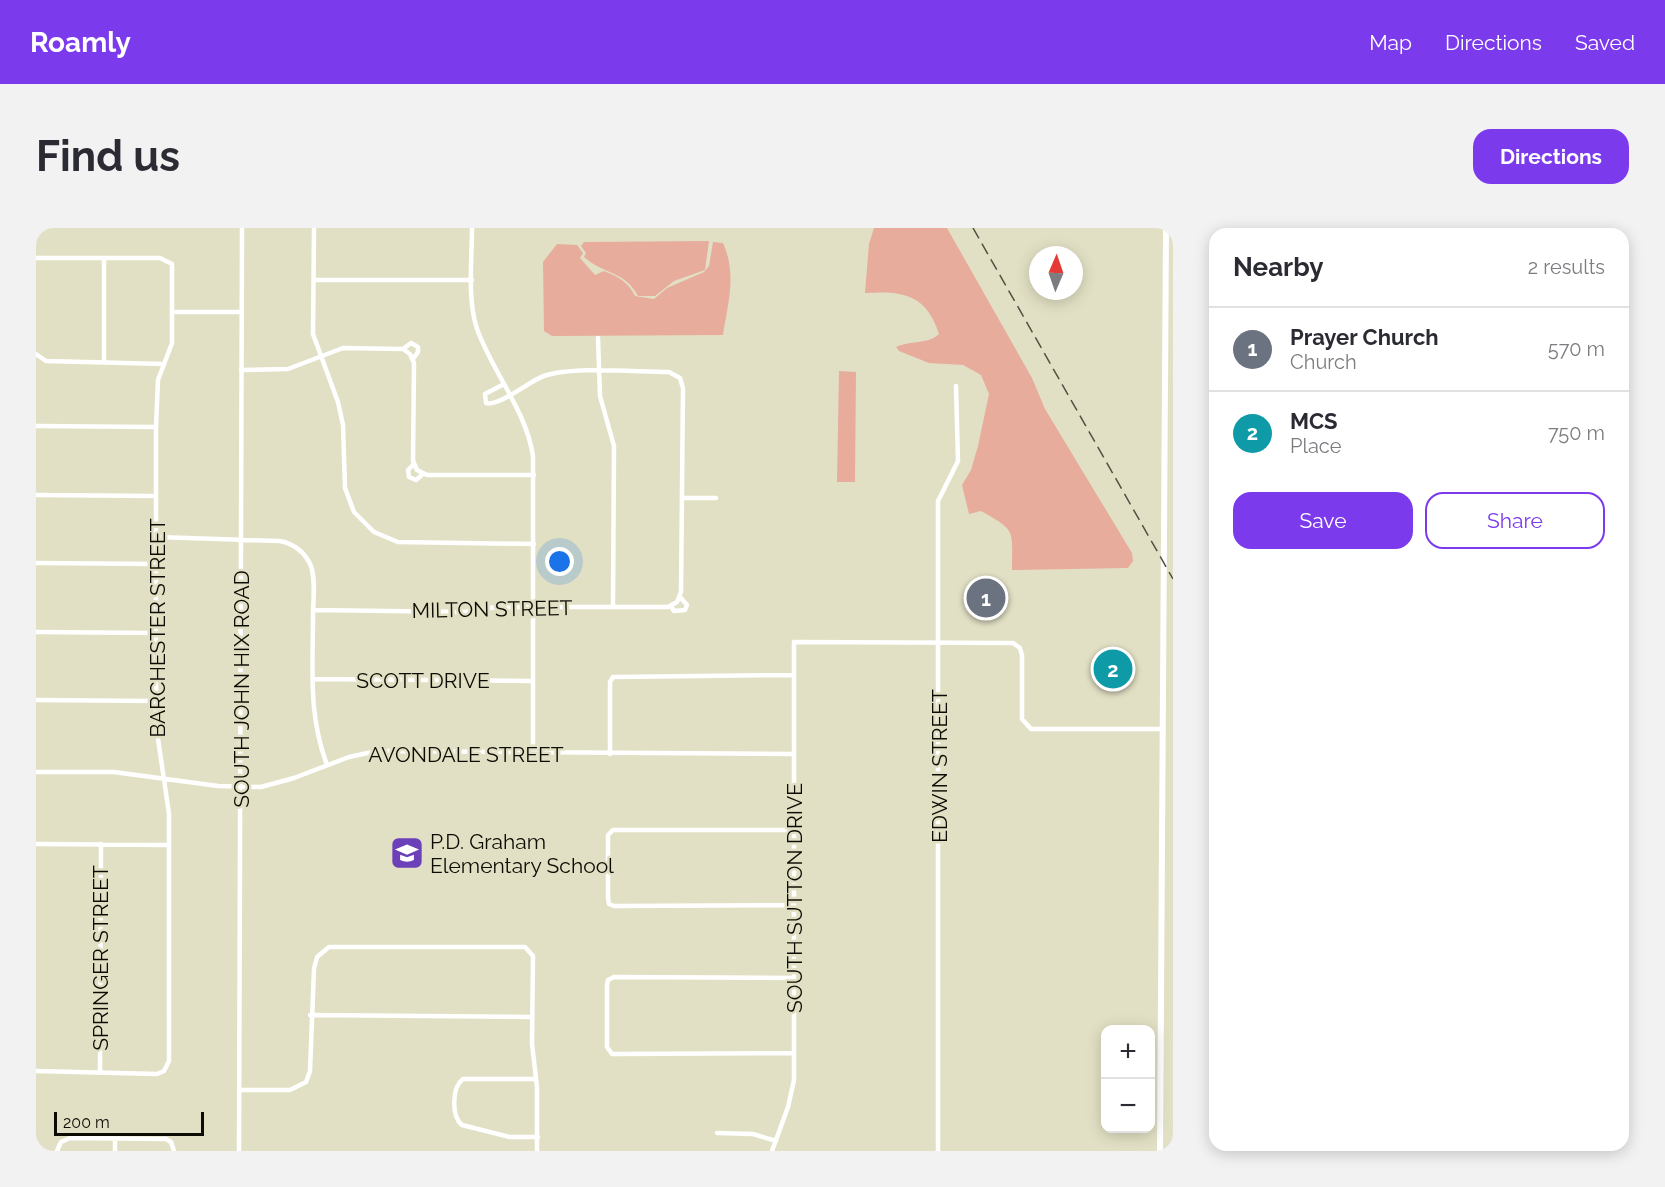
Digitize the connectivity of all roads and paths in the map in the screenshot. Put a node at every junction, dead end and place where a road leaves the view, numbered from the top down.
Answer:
1 (242, 228) edge
2 (314, 228) edge
3 (472, 228) edge
4 (1166, 228) edge
5 (36, 258) edge
6 (104, 258) junction
7 (314, 280) junction
8 (472, 280) junction
9 (172, 312) junction
10 (241, 312) junction
11 (1165, 333) junction
12 (1173, 333) edge
13 (598, 339) dead end
14 (1165, 343) junction
15 (1173, 343) edge
16 (403, 349) junction
17 (37, 355) edge
18 (320, 356) junction
19 (413, 359) junction
20 (104, 361) junction
21 (165, 364) junction
22 (241, 370) junction
23 (598, 373) junction
24 (504, 384) junction
25 (956, 386) dead end
26 (509, 395) junction
27 (36, 426) edge
28 (156, 427) junction
29 (413, 465) junction
30 (423, 474) junction
31 (534, 475) junction
32 (36, 495) edge
33 (156, 496) junction
34 (682, 498) junction
35 (716, 498) dead end
36 (156, 537) junction
37 (242, 539) junction
38 (534, 544) junction
39 (36, 563) edge
40 (156, 564) junction
41 (678, 600) junction
42 (671, 606) junction
43 (533, 607) junction
44 (613, 607) junction
45 (313, 610) junction
46 (36, 632) edge
47 (156, 633) junction
48 (938, 641) junction
49 (793, 675) junction
50 (313, 679) junction
51 (533, 681) junction
52 (36, 700) edge
53 (156, 701) junction
54 (1162, 729) junction
55 (533, 753) junction
56 (794, 753) junction
57 (610, 754) junction
58 (327, 765) junction
59 (36, 772) edge
60 (164, 779) junction
61 (241, 788) junction
62 (794, 830) junction
63 (36, 844) edge
64 (101, 844) junction
65 (169, 845) junction
66 (794, 905) junction
67 (794, 978) junction
68 (310, 1015) junction
69 (532, 1017) junction
70 (794, 1053) junction
71 (36, 1071) edge
72 (100, 1072) junction
73 (536, 1079) junction
74 (239, 1090) junction
75 (717, 1133) dead end
76 (538, 1137) junction
77 (116, 1139) junction
78 (776, 1141) junction
79 (57, 1151) edge
80 (116, 1151) edge
81 (174, 1151) edge
82 (239, 1151) edge
83 (537, 1151) edge
84 (772, 1151) edge
85 (938, 1151) edge
86 (1160, 1151) edge

1 - 10 street, SOUTH JOHN HIX ROAD
2 - 7 street
3 - 8 street
4 - 11 main road
5 - 6 street
6 - 9 street, BARCHESTER STREET
6 - 20 street
7 - 8 street
7 - 18 street
8 - 24 street
9 - 10 street
9 - 21 street, BARCHESTER STREET
10 - 22 street, SOUTH JOHN HIX ROAD
11 - 12 street
11 - 14 main road
13 - 23 street
14 - 15 street
14 - 54 main road
16 - 18 street
16 - 19 street
16 - 19 street
17 - 20 street
18 - 22 street
18 - 38 street
19 - 29 street
20 - 21 street
21 - 28 street, BARCHESTER STREET
22 - 37 street, SOUTH JOHN HIX ROAD
23 - 26 street
23 - 34 street
23 - 44 street
24 - 26 street
24 - 26 street
25 - 48 street, EDWIN STREET
26 - 31 street
27 - 28 street
28 - 33 street, BARCHESTER STREET
29 - 30 street
29 - 30 street
30 - 31 street
31 - 38 street
32 - 33 street
33 - 36 street, BARCHESTER STREET
34 - 35 street
34 - 41 street
36 - 37 street
36 - 40 street, BARCHESTER STREET
37 - 45 street
37 - 61 street, SOUTH JOHN HIX ROAD
38 - 43 street
39 - 40 street
40 - 47 street, BARCHESTER STREET
41 - 42 street
41 - 42 street, MILTON STREET
42 - 44 street, MILTON STREET
43 - 44 street, MILTON STREET
43 - 45 street, MILTON STREET
43 - 51 street
45 - 50 street
46 - 47 street
47 - 53 street, BARCHESTER STREET
48 - 49 street, SOUTH SUTTON DRIVE
48 - 54 street
48 - 85 street, EDWIN STREET
49 - 56 street, SOUTH SUTTON DRIVE
49 - 57 street
50 - 51 street, SCOTT DRIVE
50 - 58 street
51 - 55 street
52 - 53 street
53 - 60 street, BARCHESTER STREET
54 - 86 main road
55 - 57 street, AVONDALE STREET
55 - 58 street, AVONDALE STREET
56 - 57 street, AVONDALE STREET
56 - 62 street, SOUTH SUTTON DRIVE
58 - 61 street, AVONDALE STREET
59 - 60 street, AVONDALE STREET
60 - 61 street, AVONDALE STREET
60 - 65 street, BARCHESTER STREET
61 - 74 street, SOUTH JOHN HIX ROAD
62 - 66 street, SOUTH SUTTON DRIVE
62 - 66 street
63 - 64 street
64 - 65 street
64 - 72 street, SPRINGER STREET
65 - 72 street, BARCHESTER STREET
66 - 67 street, SOUTH SUTTON DRIVE
67 - 70 street, SOUTH SUTTON DRIVE
67 - 70 street
68 - 69 street
68 - 69 street
68 - 74 street
69 - 73 street
70 - 78 street, SOUTH SUTTON DRIVE
71 - 72 street
73 - 76 street
73 - 76 street
74 - 82 street, SOUTH JOHN HIX ROAD
75 - 78 street
76 - 83 street
77 - 79 street
77 - 80 street
77 - 81 street
78 - 84 street, SOUTH SUTTON DRIVE

